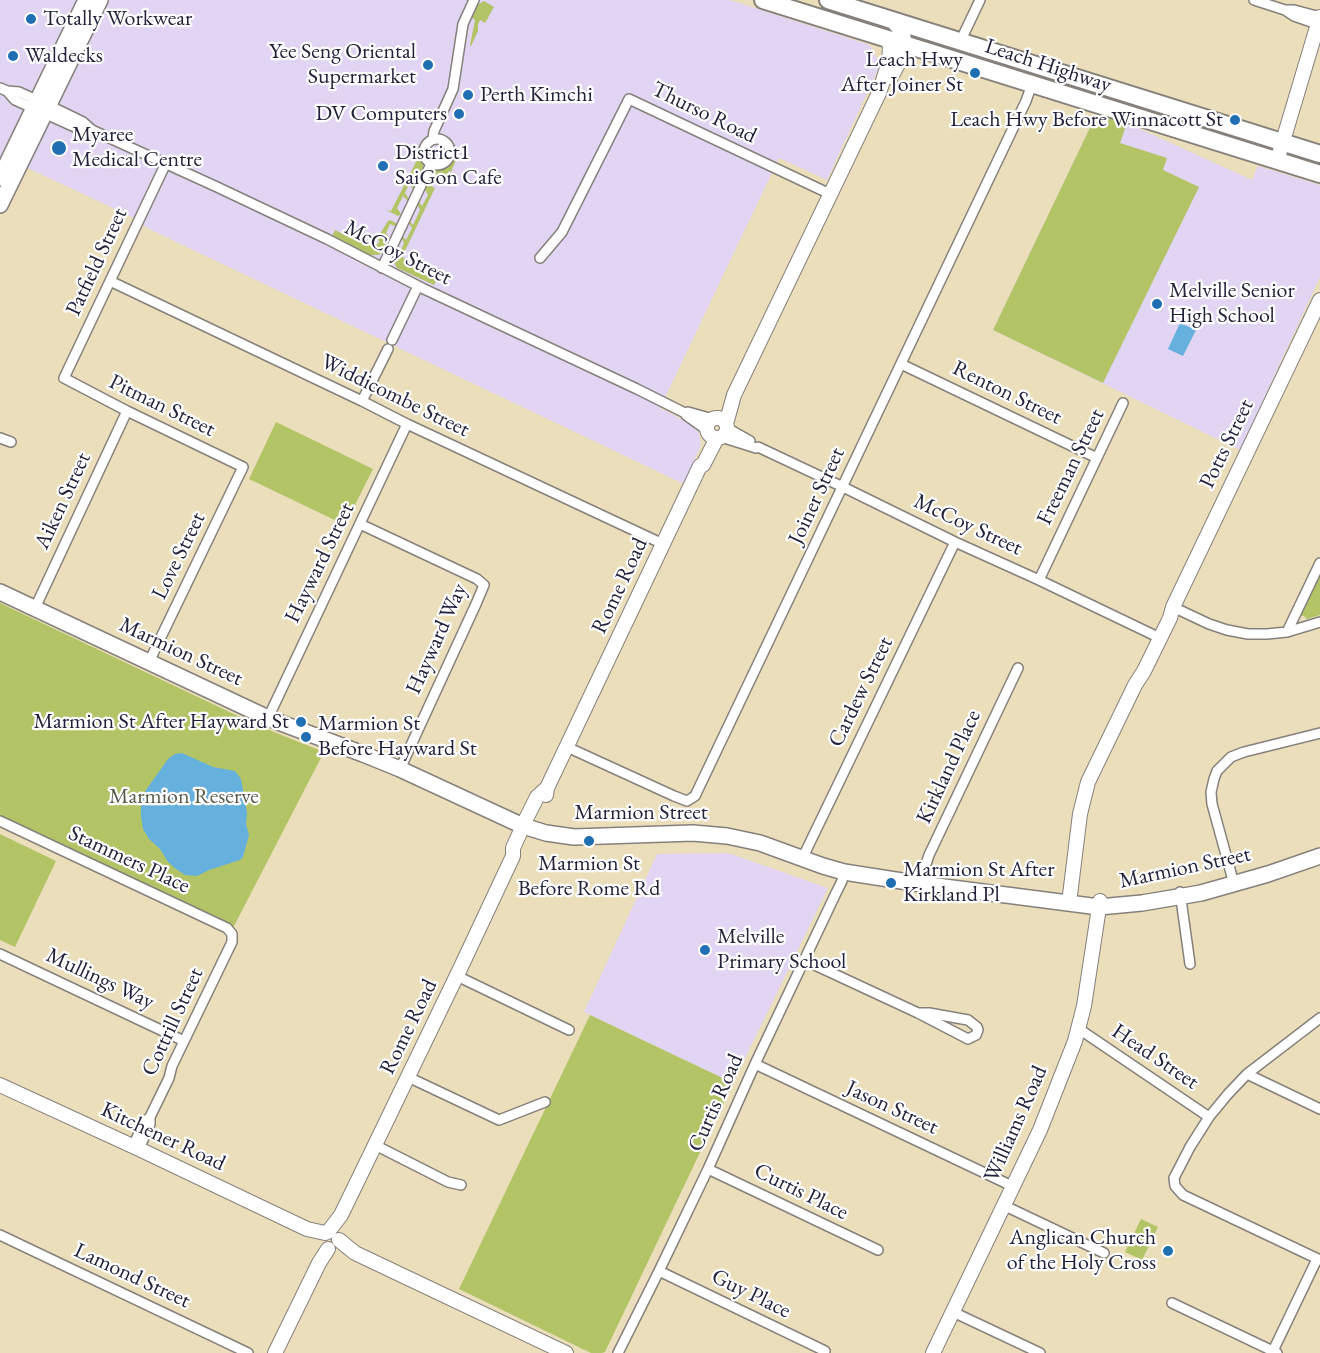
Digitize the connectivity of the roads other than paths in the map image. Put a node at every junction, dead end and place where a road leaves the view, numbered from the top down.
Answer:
1 (86, 0) edge
2 (100, 0) edge
3 (474, 0) edge
4 (763, 0) edge
5 (828, 0) edge
6 (980, 0) edge
7 (1254, 0) edge
8 (892, 20) junction
9 (1319, 21) edge
10 (888, 39) junction
11 (960, 42) junction
12 (905, 45) junction
13 (1032, 84) junction
14 (3, 89) edge
15 (879, 93) junction
16 (41, 107) junction
17 (433, 139) junction
18 (1283, 142) junction
19 (1320, 154) edge
20 (1277, 161) junction
21 (166, 163) junction
22 (431, 164) junction
23 (1320, 174) edge
24 (0, 178) edge
25 (830, 194) junction
26 (0, 205) edge
27 (540, 258) dead end
28 (382, 268) junction
29 (110, 281) junction
30 (418, 286) junction
31 (1320, 300) edge
32 (901, 364) junction
33 (64, 378) joint
34 (362, 401) junction
35 (1123, 403) dead end
36 (127, 411) junction
37 (407, 424) junction
38 (717, 428) junction
39 (0, 438) edge
40 (11, 442) dead end
41 (1097, 458) junction
42 (243, 467) joint
43 (843, 487) junction
44 (360, 524) junction
45 (955, 542) junction
46 (663, 544) junction
47 (1320, 563) edge
48 (1039, 580) junction
49 (0, 585) edge
50 (0, 592) edge
51 (36, 605) junction
52 (1173, 607) junction
53 (1320, 622) edge
54 (1287, 632) junction
55 (1158, 637) junction
56 (150, 659) junction
57 (1018, 668) dead end
58 (269, 715) junction
59 (1320, 733) edge
60 (567, 747) junction
61 (401, 767) junction
62 (0, 821) edge
63 (529, 823) junction
64 (1320, 850) edge
65 (803, 856) junction
66 (1320, 856) edge
67 (844, 869) junction
68 (922, 881) junction
69 (1233, 881) junction
70 (1180, 894) junction
71 (1069, 900) junction
72 (1099, 904) junction
73 (232, 942) joint
74 (0, 954) edge
75 (804, 960) junction
76 (1190, 964) dead end
77 (457, 976) junction
78 (918, 1013) junction
79 (1320, 1018) edge
80 (1079, 1029) junction
81 (569, 1030) dead end
82 (184, 1041) junction
83 (755, 1064) junction
84 (1247, 1074) junction
85 (408, 1077) junction
86 (0, 1085) edge
87 (545, 1101) dead end
88 (1320, 1109) edge
89 (1209, 1117) junction
90 (375, 1145) junction
91 (136, 1147) junction
92 (708, 1169) junction
93 (461, 1185) dead end
94 (1012, 1186) junction
95 (1003, 1205) junction
96 (0, 1235) edge
97 (329, 1241) junction
98 (878, 1250) dead end
99 (1104, 1253) dead end
100 (1318, 1259) edge
101 (659, 1271) junction
102 (1172, 1303) dead end
103 (953, 1311) junction
104 (825, 1351) dead end
105 (567, 1352) edge
106 (1274, 1352) edge
107 (248, 1353) edge
108 (275, 1353) edge
109 (618, 1353) edge
110 (933, 1353) edge
111 (1040, 1353) edge

1 - 16 main road
2 - 16 main road
3 - 17 street
4 - 10 highway, Leach Highway
5 - 8 highway, Leach Highway
6 - 11 street
7 - 9 street
8 - 11 highway, Leach Highway
8 - 12 street
9 - 18 street
10 - 12 highway, Leach Highway
10 - 15 street, Rome Road
11 - 18 highway, Leach Highway
12 - 13 highway, Leach Highway
12 - 15 street, Rome Road
13 - 20 highway, Leach Highway
13 - 32 street, Joiner Street
14 - 16 street, McCoy Street
15 - 25 street, Rome Road
16 - 21 street, McCoy Street
16 - 24 main road
16 - 26 main road
17 - 22 street
17 - 22 street
18 - 19 highway, Leach Highway
18 - 20 street
20 - 23 highway, Leach Highway
21 - 28 street, McCoy Street
21 - 29 street, Patfield Street
22 - 28 street
25 - 27 street, Thurso Road
25 - 38 street, Rome Road
28 - 30 street, McCoy Street
29 - 33 street, Patfield Street
29 - 34 street, Widdicombe Street
30 - 34 street
30 - 38 street, McCoy Street
31 - 52 street, Potts Street
32 - 41 street, Renton Street
32 - 43 street, Joiner Street
33 - 36 street, Pitman Street
34 - 37 street, Widdicombe Street
35 - 41 street, Freeman Street
36 - 42 street, Pitman Street
36 - 51 street, Aiken Street
37 - 44 street, Hayward Street
37 - 46 street, Widdicombe Street
38 - 43 street, McCoy Street
38 - 46 street, Rome Road
39 - 40 street
41 - 48 street, Freeman Street
42 - 56 street, Love Street
43 - 45 street, McCoy Street
43 - 60 street, Joiner Street
44 - 58 street, Hayward Street
44 - 61 street, Hayward Way
45 - 48 street, McCoy Street
45 - 65 street, Cardew Street
46 - 60 street, Rome Road
47 - 54 street
48 - 55 street, McCoy Street
49 - 51 main road, Marmion Street
50 - 51 main road, Marmion Street
51 - 56 main road, Marmion Street
52 - 54 street
52 - 55 street, Potts Street
53 - 54 street
55 - 71 street, Potts Street
56 - 58 main road, Marmion Street
57 - 68 street, Kirkland Place
58 - 61 main road, Marmion Street
59 - 69 street
60 - 63 street, Rome Road
61 - 63 main road, Marmion Street
62 - 73 street, Stammers Place
63 - 65 main road, Marmion Street
63 - 77 street, Rome Road
64 - 69 main road, Marmion Street
65 - 67 main road, Marmion Street
66 - 69 main road, Marmion Street
67 - 68 main road, Marmion Street
67 - 75 street, Curtis Road
68 - 71 main road, Marmion Street
69 - 70 main road, Marmion Street
70 - 72 main road, Marmion Street
70 - 76 street
71 - 72 main road, Marmion Street
72 - 80 street, Williams Road
73 - 82 street, Cottrill Street
74 - 82 street, Mullings Way
75 - 78 street
75 - 83 street, Curtis Road
77 - 81 street
77 - 85 street, Rome Road
78 - 78 street
79 - 84 street
80 - 89 street, Head Street
80 - 94 street, Williams Road
82 - 91 street, Cottrill Street
83 - 92 street, Curtis Road
83 - 94 street, Jason Street
84 - 88 street
84 - 89 street
85 - 87 street
85 - 90 street, Rome Road
86 - 91 street, Kitchener Road
89 - 100 street
90 - 93 street
90 - 97 street, Rome Road
91 - 97 street, Kitchener Road
92 - 98 street, Curtis Place
92 - 101 street, Curtis Road
94 - 95 street, Williams Road
95 - 99 street
95 - 103 street, Williams Road
96 - 107 street, Lamond Street
97 - 105 street, Kitchener Road
97 - 108 street, Rome Road
100 - 106 street
101 - 104 street, Guy Place
101 - 109 street, Curtis Road
102 - 106 street
103 - 110 street, Williams Road
103 - 111 street

